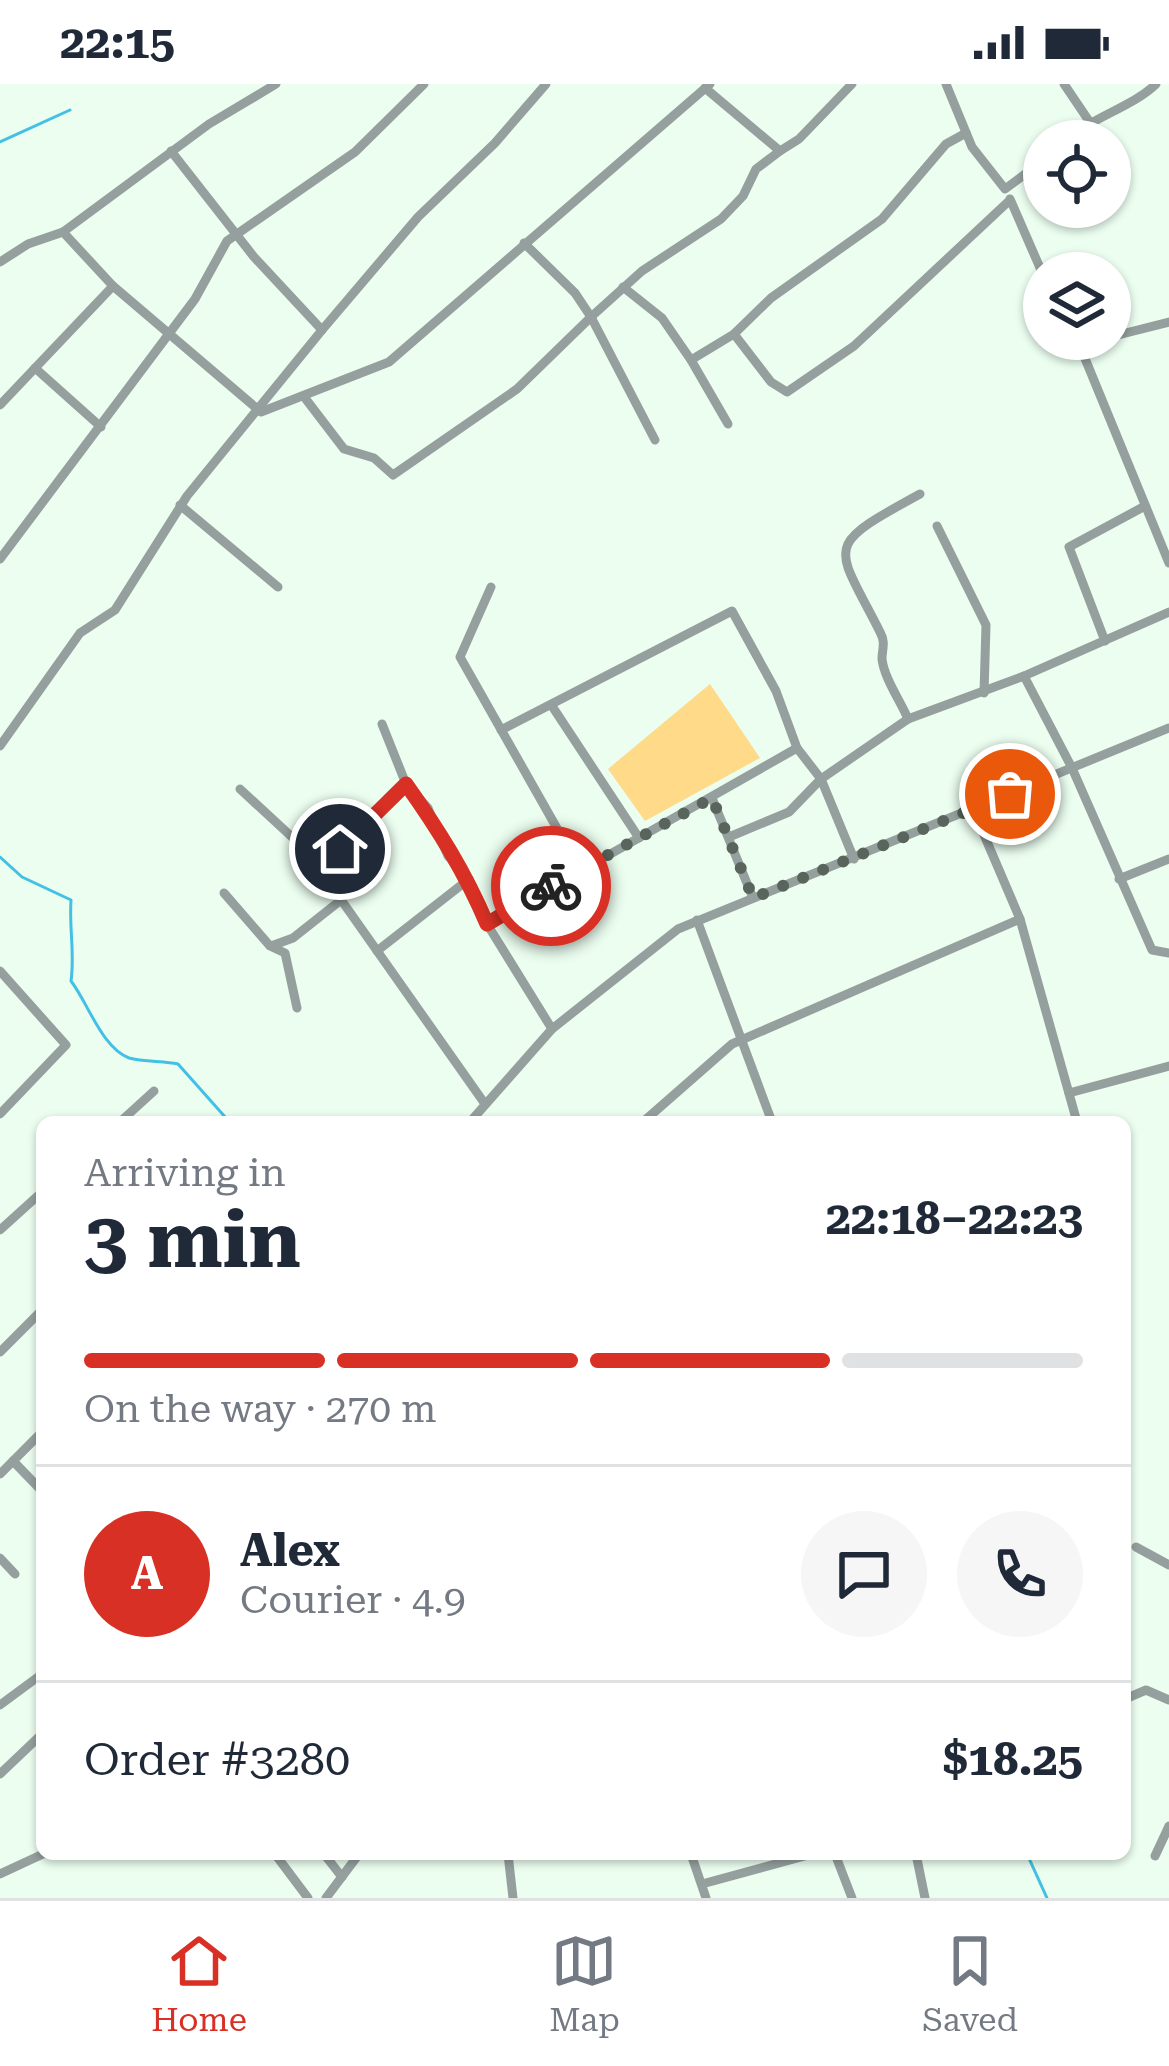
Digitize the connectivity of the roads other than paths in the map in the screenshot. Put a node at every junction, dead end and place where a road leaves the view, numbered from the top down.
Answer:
1 (276, 84) edge
2 (424, 84) edge
3 (546, 84) edge
4 (852, 84) edge
5 (946, 84) edge
6 (1064, 84) edge
7 (1156, 84) edge
8 (707, 86) edge
9 (1088, 120) edge
10 (1091, 120) edge
11 (966, 134) junction
12 (781, 151) junction
13 (171, 152) junction
14 (1023, 179) edge
15 (1007, 194) junction
16 (64, 232) junction
17 (240, 236) junction
18 (524, 243) junction
19 (1033, 252) edge
20 (0, 262) edge
21 (113, 286) junction
22 (623, 287) junction
23 (591, 316) junction
24 (1169, 322) edge
25 (322, 330) junction
26 (1131, 332) edge
27 (170, 334) junction
28 (734, 334) junction
29 (691, 360) junction
30 (1087, 360) edge
31 (35, 368) junction
32 (305, 398) junction
33 (0, 405) edge
34 (261, 412) junction
35 (728, 424) dead end
36 (101, 427) junction
37 (655, 440) dead end
38 (920, 494) dead end
39 (181, 505) junction
40 (1145, 506) junction
41 (937, 526) dead end
42 (0, 559) edge
43 (1169, 563) edge
44 (278, 587) dead end
45 (491, 587) dead end
46 (1169, 612) edge
47 (1106, 641) junction
48 (1024, 676) junction
49 (984, 693) junction
50 (552, 706) junction
51 (0, 714) edge
52 (908, 719) junction
53 (14, 724) junction
54 (382, 724) dead end
55 (1169, 728) edge
56 (501, 730) junction
57 (0, 746) edge
58 (797, 748) junction
59 (1072, 768) junction
60 (820, 779) junction
61 (406, 784) junction
62 (240, 789) dead end
63 (712, 798) junction
64 (974, 809) junction
65 (729, 837) junction
66 (639, 838) junction
67 (854, 859) junction
68 (1169, 859) edge
69 (580, 869) junction
70 (321, 872) junction
71 (469, 879) junction
72 (1119, 880) junction
73 (224, 893) dead end
74 (753, 898) junction
75 (341, 900) junction
76 (1020, 919) junction
77 (697, 920) junction
78 (487, 924) junction
79 (269, 946) junction
80 (377, 951) junction
81 (1169, 953) edge
82 (0, 971) edge
83 (297, 1008) dead end
84 (553, 1029) junction
85 (741, 1040) junction
86 (1165, 1067) edge
87 (1169, 1080) edge
88 (154, 1091) dead end
89 (1069, 1093) junction
90 (0, 1094) edge
91 (485, 1104) junction
92 (10, 1105) junction
93 (0, 1114) edge
94 (127, 1116) edge
95 (477, 1116) edge
96 (649, 1116) edge
97 (770, 1116) edge
98 (1075, 1116) edge
99 (36, 1197) edge
100 (1, 1228) edge
101 (36, 1316) edge
102 (0, 1352) edge
103 (36, 1438) edge
104 (13, 1461) junction
105 (0, 1474) edge
106 (36, 1485) edge
107 (1136, 1547) dead end
108 (0, 1558) edge
109 (1169, 1565) edge
110 (15, 1574) dead end
111 (36, 1678) edge
112 (1131, 1697) edge
113 (1169, 1700) edge
114 (0, 1705) edge
115 (36, 1740) edge
116 (0, 1774) edge
117 (1169, 1826) edge
118 (1155, 1856) dead end
119 (36, 1857) edge
120 (280, 1860) edge
121 (329, 1860) edge
122 (355, 1860) edge
123 (509, 1860) edge
124 (693, 1860) edge
125 (790, 1860) edge
126 (838, 1860) edge
127 (917, 1860) edge
128 (0, 1874) edge
129 (342, 1877) junction
130 (702, 1884) junction
131 (308, 1898) edge
132 (326, 1898) edge
133 (513, 1898) edge
134 (706, 1898) edge
135 (852, 1898) edge
136 (925, 1898) edge

1 - 13 street
2 - 17 street
3 - 25 street
4 - 12 street
5 - 11 street
6 - 9 street
7 - 10 street
8 - 12 street
8 - 18 street
11 - 15 street
11 - 28 street
12 - 22 street
13 - 16 street
13 - 17 street
14 - 15 street
15 - 19 street
15 - 28 street
16 - 20 street
16 - 21 street
17 - 25 street
17 - 27 street
18 - 23 street
18 - 32 street
21 - 27 street
21 - 31 street
22 - 23 street
22 - 29 street
23 - 32 street
23 - 37 street
24 - 26 street
25 - 34 street
27 - 34 street
27 - 36 street
28 - 29 street
29 - 35 street
30 - 40 street
31 - 33 street
31 - 36 street
32 - 34 street
34 - 39 street
36 - 42 street
38 - 52 street
39 - 44 street
39 - 53 street
40 - 43 street
40 - 47 street
41 - 49 street
45 - 56 street
46 - 47 street
47 - 48 street
48 - 49 street
48 - 59 street
49 - 52 street
50 - 56 street
50 - 58 street
50 - 66 street
51 - 53 street
52 - 60 street
53 - 57 street
54 - 61 street
55 - 59 street
56 - 69 street
58 - 60 street
58 - 63 street
59 - 64 street
59 - 72 street
60 - 65 street
60 - 67 street
61 - 70 street
61 - 71 street
62 - 70 street
63 - 65 street
63 - 66 street
64 - 67 street
64 - 76 street
65 - 74 street
66 - 69 street
67 - 74 street
68 - 72 street
69 - 78 street
70 - 75 street
71 - 78 street
71 - 80 street
72 - 81 street
73 - 79 street
74 - 77 street
75 - 79 street
75 - 80 street
76 - 85 street
76 - 89 street
77 - 84 street
77 - 85 street
78 - 84 street
79 - 83 street
80 - 91 street
82 - 92 street
84 - 91 street
85 - 96 street
85 - 97 street
86 - 87 street
86 - 89 street
88 - 94 street
89 - 98 street
90 - 92 street
91 - 95 street
92 - 93 street
99 - 100 street
101 - 102 street
103 - 104 street
104 - 105 street
104 - 106 street
107 - 109 street
108 - 110 street
111 - 114 street
112 - 113 street
115 - 116 street
117 - 118 street
119 - 128 street
120 - 131 street
121 - 129 street
122 - 129 street
123 - 133 street
124 - 130 street
125 - 130 street
126 - 135 street
127 - 136 street
129 - 132 street
130 - 134 street

